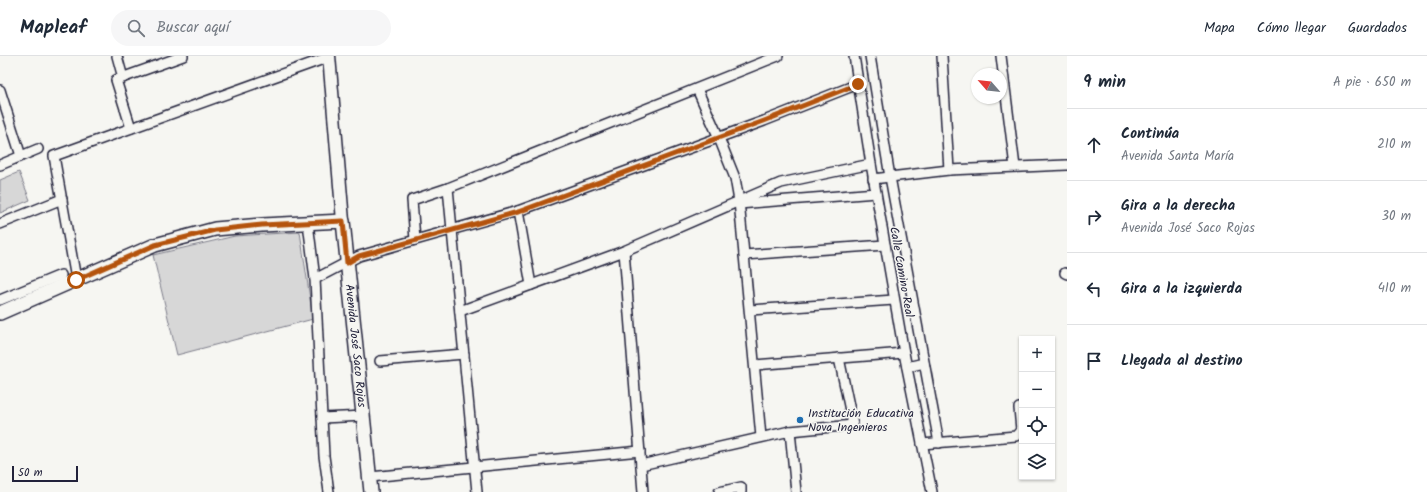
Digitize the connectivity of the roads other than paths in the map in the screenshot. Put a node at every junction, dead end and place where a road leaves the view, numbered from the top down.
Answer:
1 (117, 56) edge
2 (183, 56) edge
3 (329, 56) edge
4 (778, 56) edge
5 (854, 56) edge
6 (870, 56) edge
7 (942, 56) edge
8 (1001, 56) edge
9 (123, 78) junction
10 (858, 84) junction
11 (697, 89) junction
12 (0, 90) edge
13 (131, 128) junction
14 (719, 138) junction
15 (38, 149) dead end
16 (21, 156) junction
17 (871, 164) junction
18 (0, 165) edge
19 (1067, 165) edge
20 (1015, 167) junction
21 (949, 170) junction
22 (890, 177) junction
23 (874, 179) junction
24 (448, 188) junction
25 (876, 193) junction
26 (62, 199) junction
27 (739, 203) junction
28 (518, 212) junction
29 (343, 221) junction
30 (308, 223) junction
31 (0, 224) edge
32 (452, 230) junction
33 (415, 240) junction
34 (885, 245) junction
35 (624, 250) junction
36 (744, 255) junction
37 (905, 259) junction
38 (888, 261) junction
39 (347, 263) junction
40 (61, 275) dead end
41 (315, 279) junction
42 (76, 280) junction
43 (531, 285) junction
44 (0, 300) edge
45 (894, 300) junction
46 (750, 310) junction
47 (460, 311) junction
48 (0, 313) edge
49 (904, 353) junction
50 (464, 354) junction
51 (839, 358) junction
52 (380, 361) dead end
53 (924, 363) junction
54 (755, 365) junction
55 (907, 367) junction
56 (364, 416) junction
57 (322, 418) junction
58 (790, 431) junction
59 (1019, 432) edge
60 (762, 437) junction
61 (939, 443) junction
62 (922, 444) junction
63 (640, 451) junction
64 (641, 465) junction
65 (475, 466) junction
66 (370, 477) junction
67 (329, 492) edge
68 (371, 492) edge
69 (477, 492) edge
70 (643, 492) edge
71 (719, 492) edge
72 (741, 492) edge
73 (796, 492) edge
74 (932, 492) edge

1 - 9 street
2 - 9 street
3 - 13 street
3 - 29 street, Avenida José Saco Rojas
4 - 11 street
5 - 10 street, Calle Camino Real
6 - 22 street
7 - 21 street
8 - 20 street
9 - 13 street
10 - 14 street
10 - 17 street, Calle Camino Real
11 - 14 street
11 - 24 street
12 - 16 street
13 - 26 street
14 - 27 street
14 - 28 street
15 - 16 street
16 - 18 street
17 - 23 street, Calle Camino Real
17 - 27 street
19 - 20 street
20 - 21 street
21 - 22 street
22 - 23 street
22 - 37 street
23 - 25 street, Calle Camino Real
24 - 32 street
24 - 33 street
25 - 27 street
25 - 34 street, Calle Camino Real
26 - 31 street
26 - 42 street
27 - 35 street
27 - 36 street
28 - 32 street
28 - 43 street
29 - 30 main road
29 - 39 main road, Avenida José Saco Rojas
30 - 41 street
30 - 42 main road
32 - 33 street
32 - 47 street
33 - 39 street
34 - 36 street
34 - 38 street, Calle Camino Real
35 - 43 street
35 - 63 street
36 - 46 street
37 - 38 street
37 - 53 street
38 - 45 street, Calle Camino Real
39 - 41 street
39 - 56 main road, Avenida José Saco Rojas
40 - 44 street
41 - 57 street
42 - 48 main road
43 - 47 street
45 - 46 street
45 - 49 street, Calle Camino Real
46 - 54 street
47 - 50 street
49 - 51 street
49 - 55 street, Calle Camino Real
50 - 52 street
50 - 65 street
51 - 54 street
51 - 58 street
53 - 55 street
53 - 61 street
54 - 60 street
55 - 62 street, Calle Camino Real
56 - 57 street
56 - 66 main road, Avenida José Saco Rojas
57 - 67 street
58 - 60 street
58 - 73 street
59 - 61 street
60 - 64 street
61 - 62 street
62 - 74 street, Calle Camino Real
63 - 64 street
63 - 65 street
64 - 70 street
65 - 66 street
65 - 69 street
66 - 68 main road, Avenida José Saco Rojas
71 - 72 street

